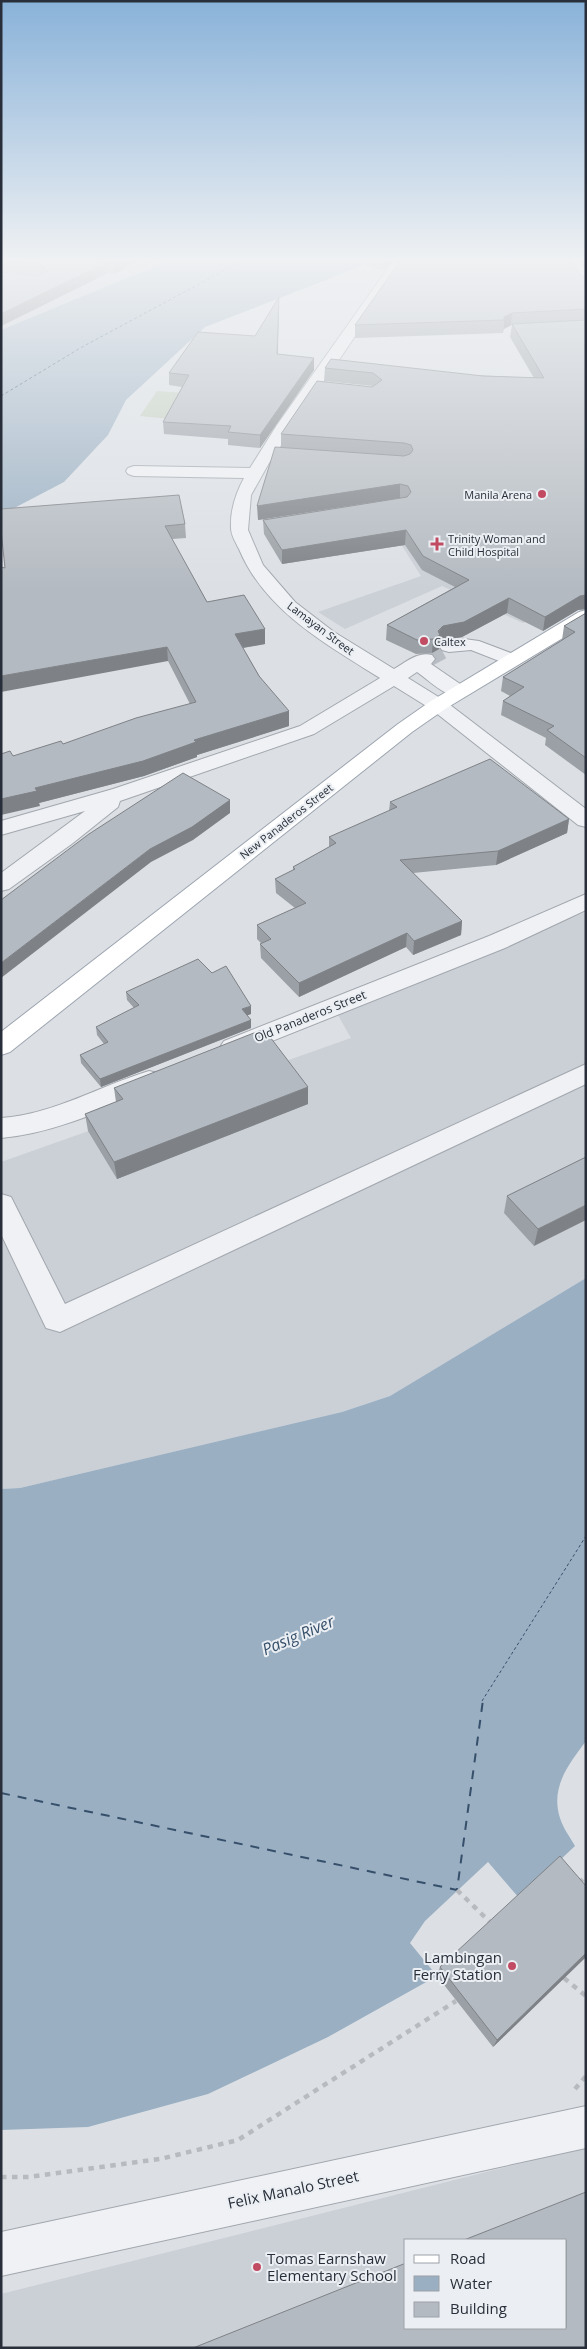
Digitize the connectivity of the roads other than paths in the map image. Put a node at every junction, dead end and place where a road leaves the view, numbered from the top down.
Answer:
1 (322, 371) edge
2 (311, 387) junction
3 (329, 388) edge
4 (267, 453) junction
5 (286, 455) edge
6 (134, 471) dead end
7 (256, 473) junction
8 (586, 616) edge
9 (449, 646) tunnel mouth
10 (512, 660) junction
11 (394, 679) junction
12 (459, 692) junction
13 (438, 705) junction
14 (121, 794) junction
15 (586, 820) edge
16 (1, 828) edge
17 (1, 884) edge
18 (586, 901) edge
19 (1, 1046) edge
20 (214, 1054) edge
21 (168, 1072) edge
22 (586, 1073) edge
23 (1, 1128) edge
24 (1, 1205) edge
25 (586, 2126) edge
26 (1, 2254) edge

1 - 2 street, Lamayan Street
2 - 3 street
2 - 4 street, Lamayan Street
4 - 5 street
4 - 7 street, Lamayan Street
6 - 7 street
7 - 11 street, Lamayan Street
8 - 10 main road, New Panaderos Street
9 - 10 street
10 - 12 main road, New Panaderos Street
11 - 12 street
11 - 13 street, Lamayan Street
11 - 14 street
12 - 13 main road, New Panaderos Street
13 - 15 street, Lamayan Street
13 - 19 main road, New Panaderos Street
14 - 16 street
14 - 17 street
18 - 20 street, Old Panaderos Street
21 - 23 street
22 - 24 street
25 - 26 street, Felix Manalo Street

